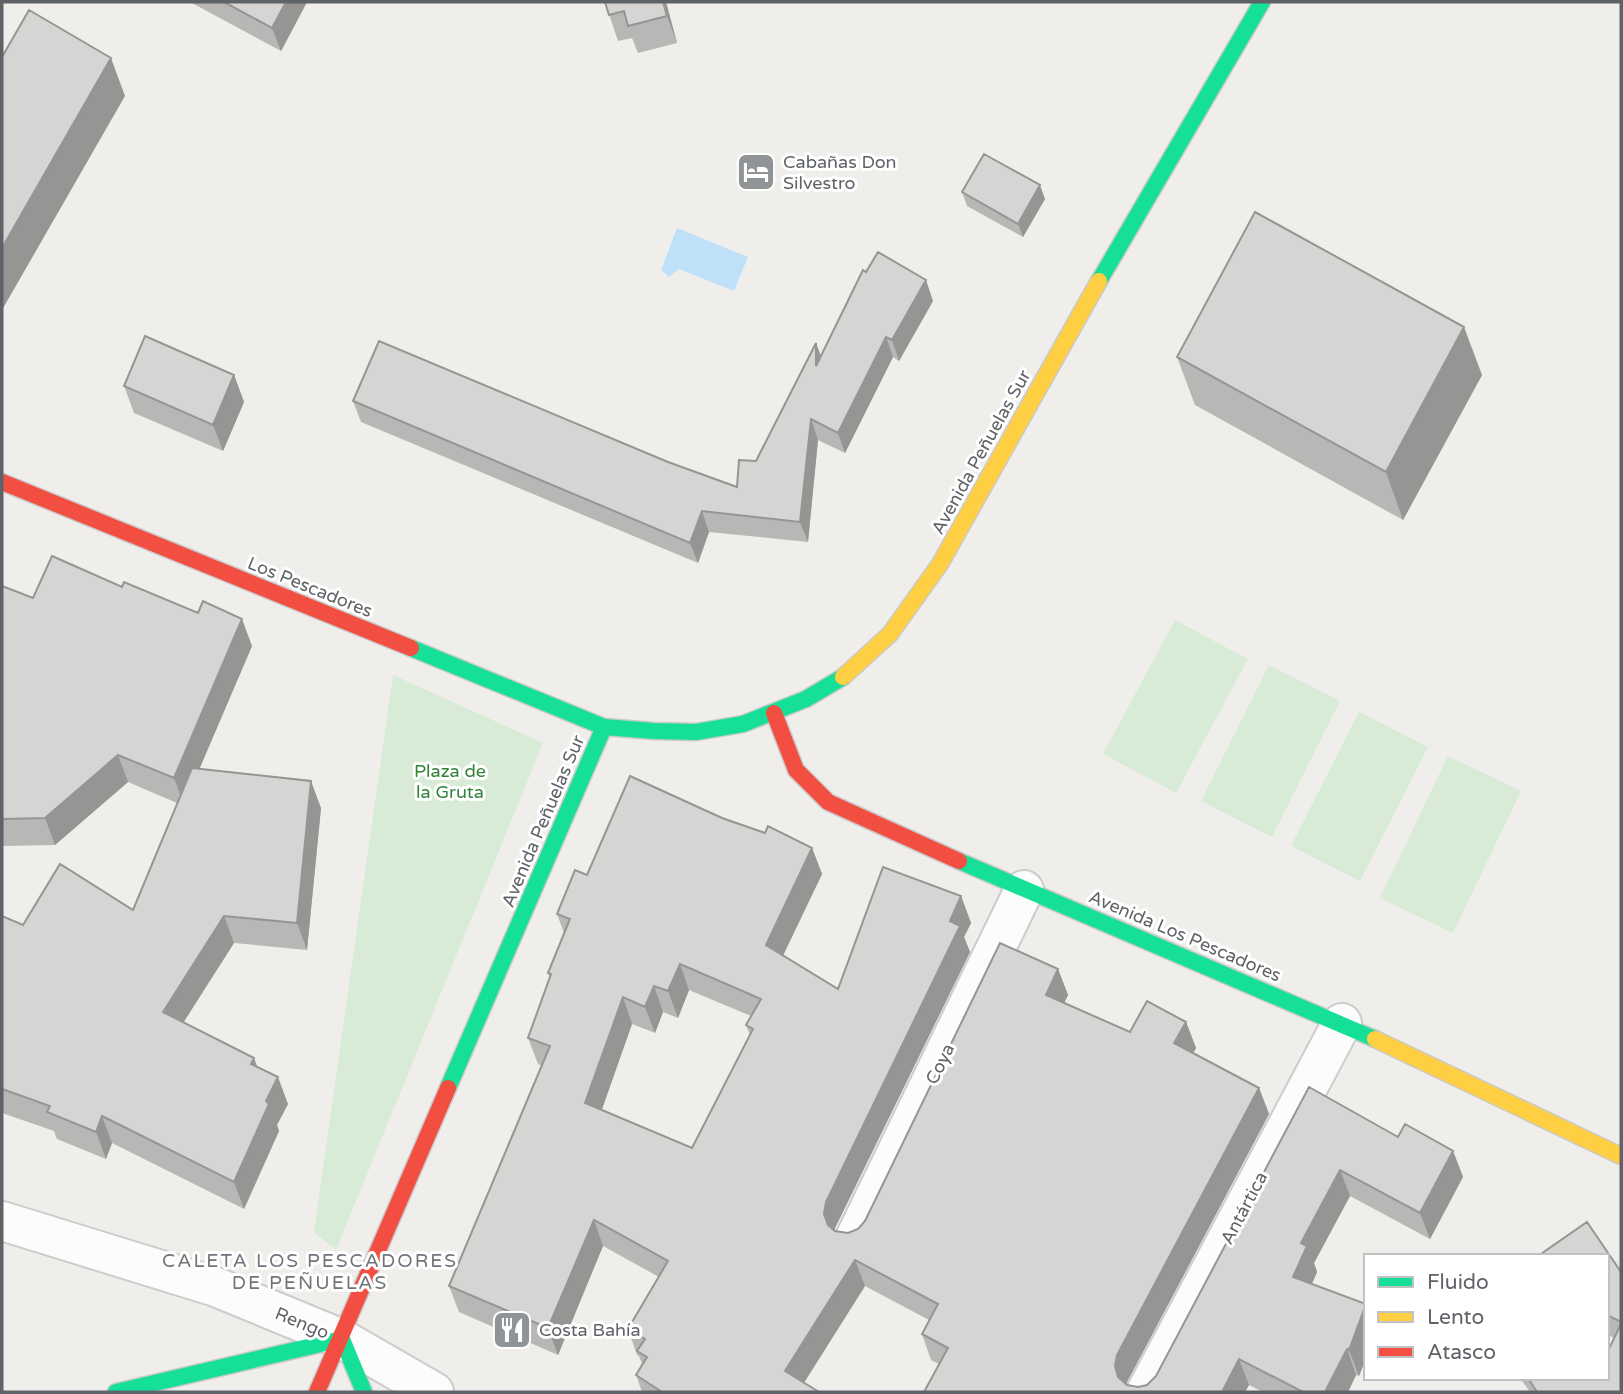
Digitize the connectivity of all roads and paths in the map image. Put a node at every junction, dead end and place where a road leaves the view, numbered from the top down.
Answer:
1 (1262, 2) edge
2 (2, 482) edge
3 (774, 713) junction
4 (604, 727) junction
5 (1024, 890) junction
6 (1342, 1023) junction
7 (1621, 1156) edge
8 (2, 1221) edge
9 (855, 1238) edge
10 (342, 1339) junction
11 (116, 1392) edge
12 (317, 1392) edge
13 (364, 1392) edge
14 (434, 1392) edge
15 (1146, 1392) edge

1 - 3 street, Avenida Peñuelas Sur
2 - 4 street, Los Pescadores
3 - 4 street, Avenida Peñuelas Sur
3 - 5 street, Avenida Los Pescadores
4 - 10 street, Avenida Peñuelas Sur
5 - 6 street, Avenida Los Pescadores
5 - 9 street, Coya
6 - 7 street, Avenida Los Pescadores
6 - 15 street, Antártica
8 - 10 street, Rengo
10 - 11 street
10 - 12 street, Avenida Peñuelas Sur
10 - 13 street
10 - 14 street, Rengo

